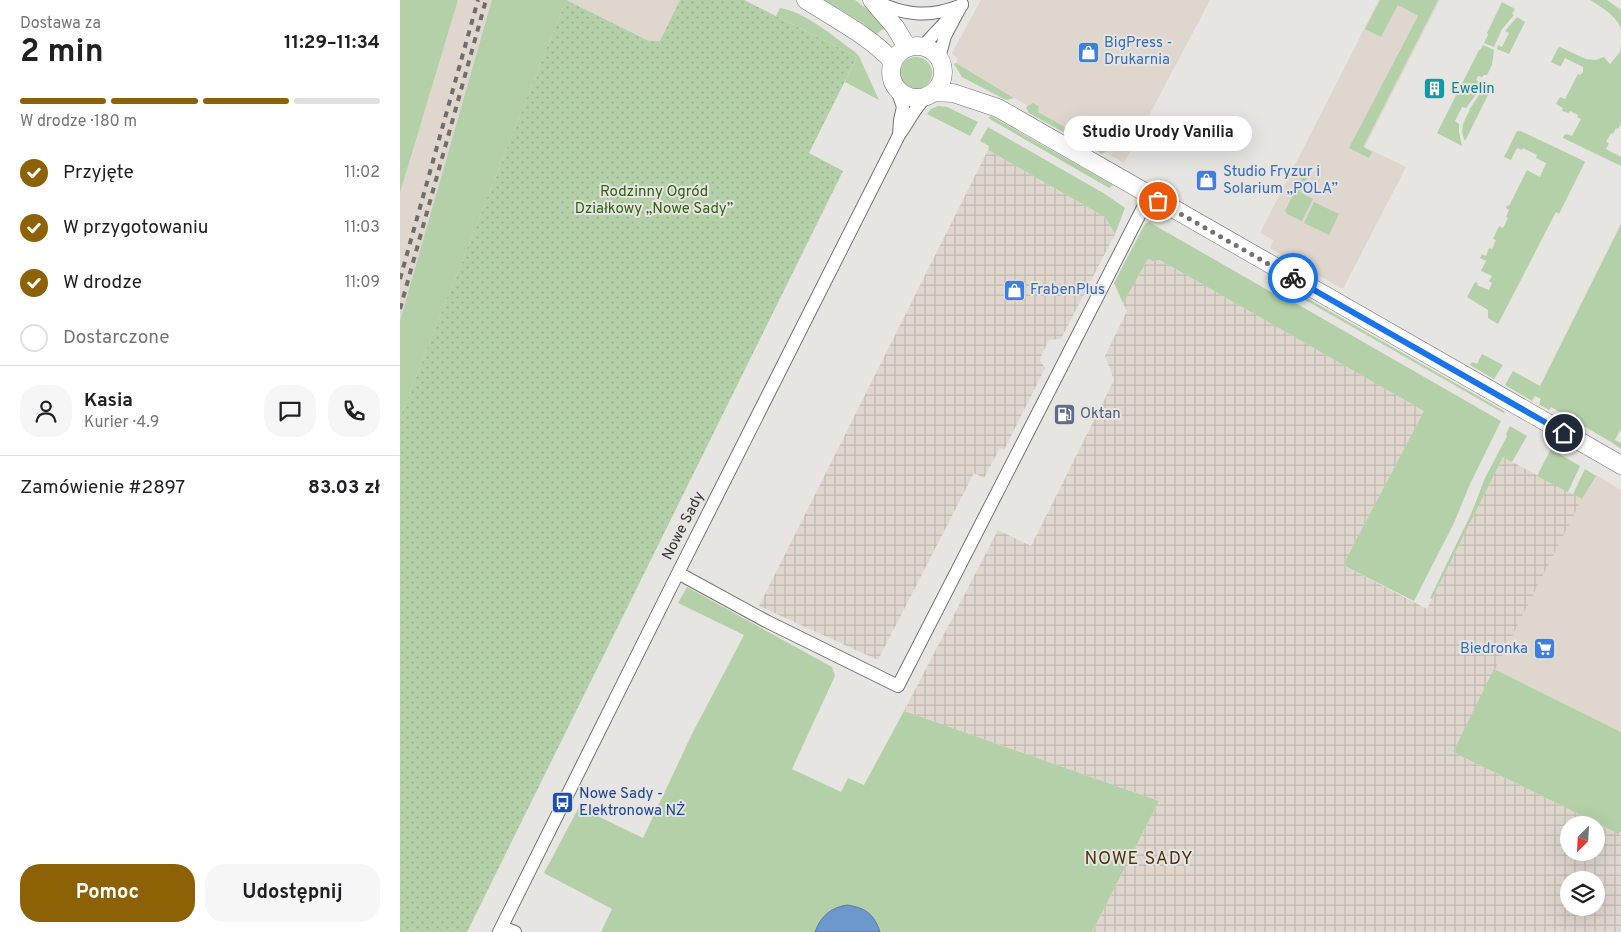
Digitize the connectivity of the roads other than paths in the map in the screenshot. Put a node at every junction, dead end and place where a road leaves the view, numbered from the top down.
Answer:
1 (806, 0) edge
2 (872, 0) edge
3 (961, 6) edge
4 (915, 47) junction
5 (892, 62) junction
6 (941, 65) junction
7 (897, 90) junction
8 (930, 94) junction
9 (998, 108) junction
10 (899, 135) junction
11 (1149, 196) junction
12 (1621, 465) edge
13 (678, 573) junction
14 (500, 930) edge
15 (515, 932) edge

1 - 5 main road
2 - 3 street
2 - 4 main road
3 - 4 street
3 - 6 street
4 - 5 main road
4 - 6 main road
5 - 7 main road
6 - 8 main road
6 - 9 main road
7 - 8 main road
7 - 10 street, Nowe Sady
8 - 9 main road
8 - 10 street, Nowe Sady
9 - 11 main road
10 - 13 street, Nowe Sady
11 - 12 main road
11 - 13 street
13 - 14 street, Nowe Sady
14 - 15 street

